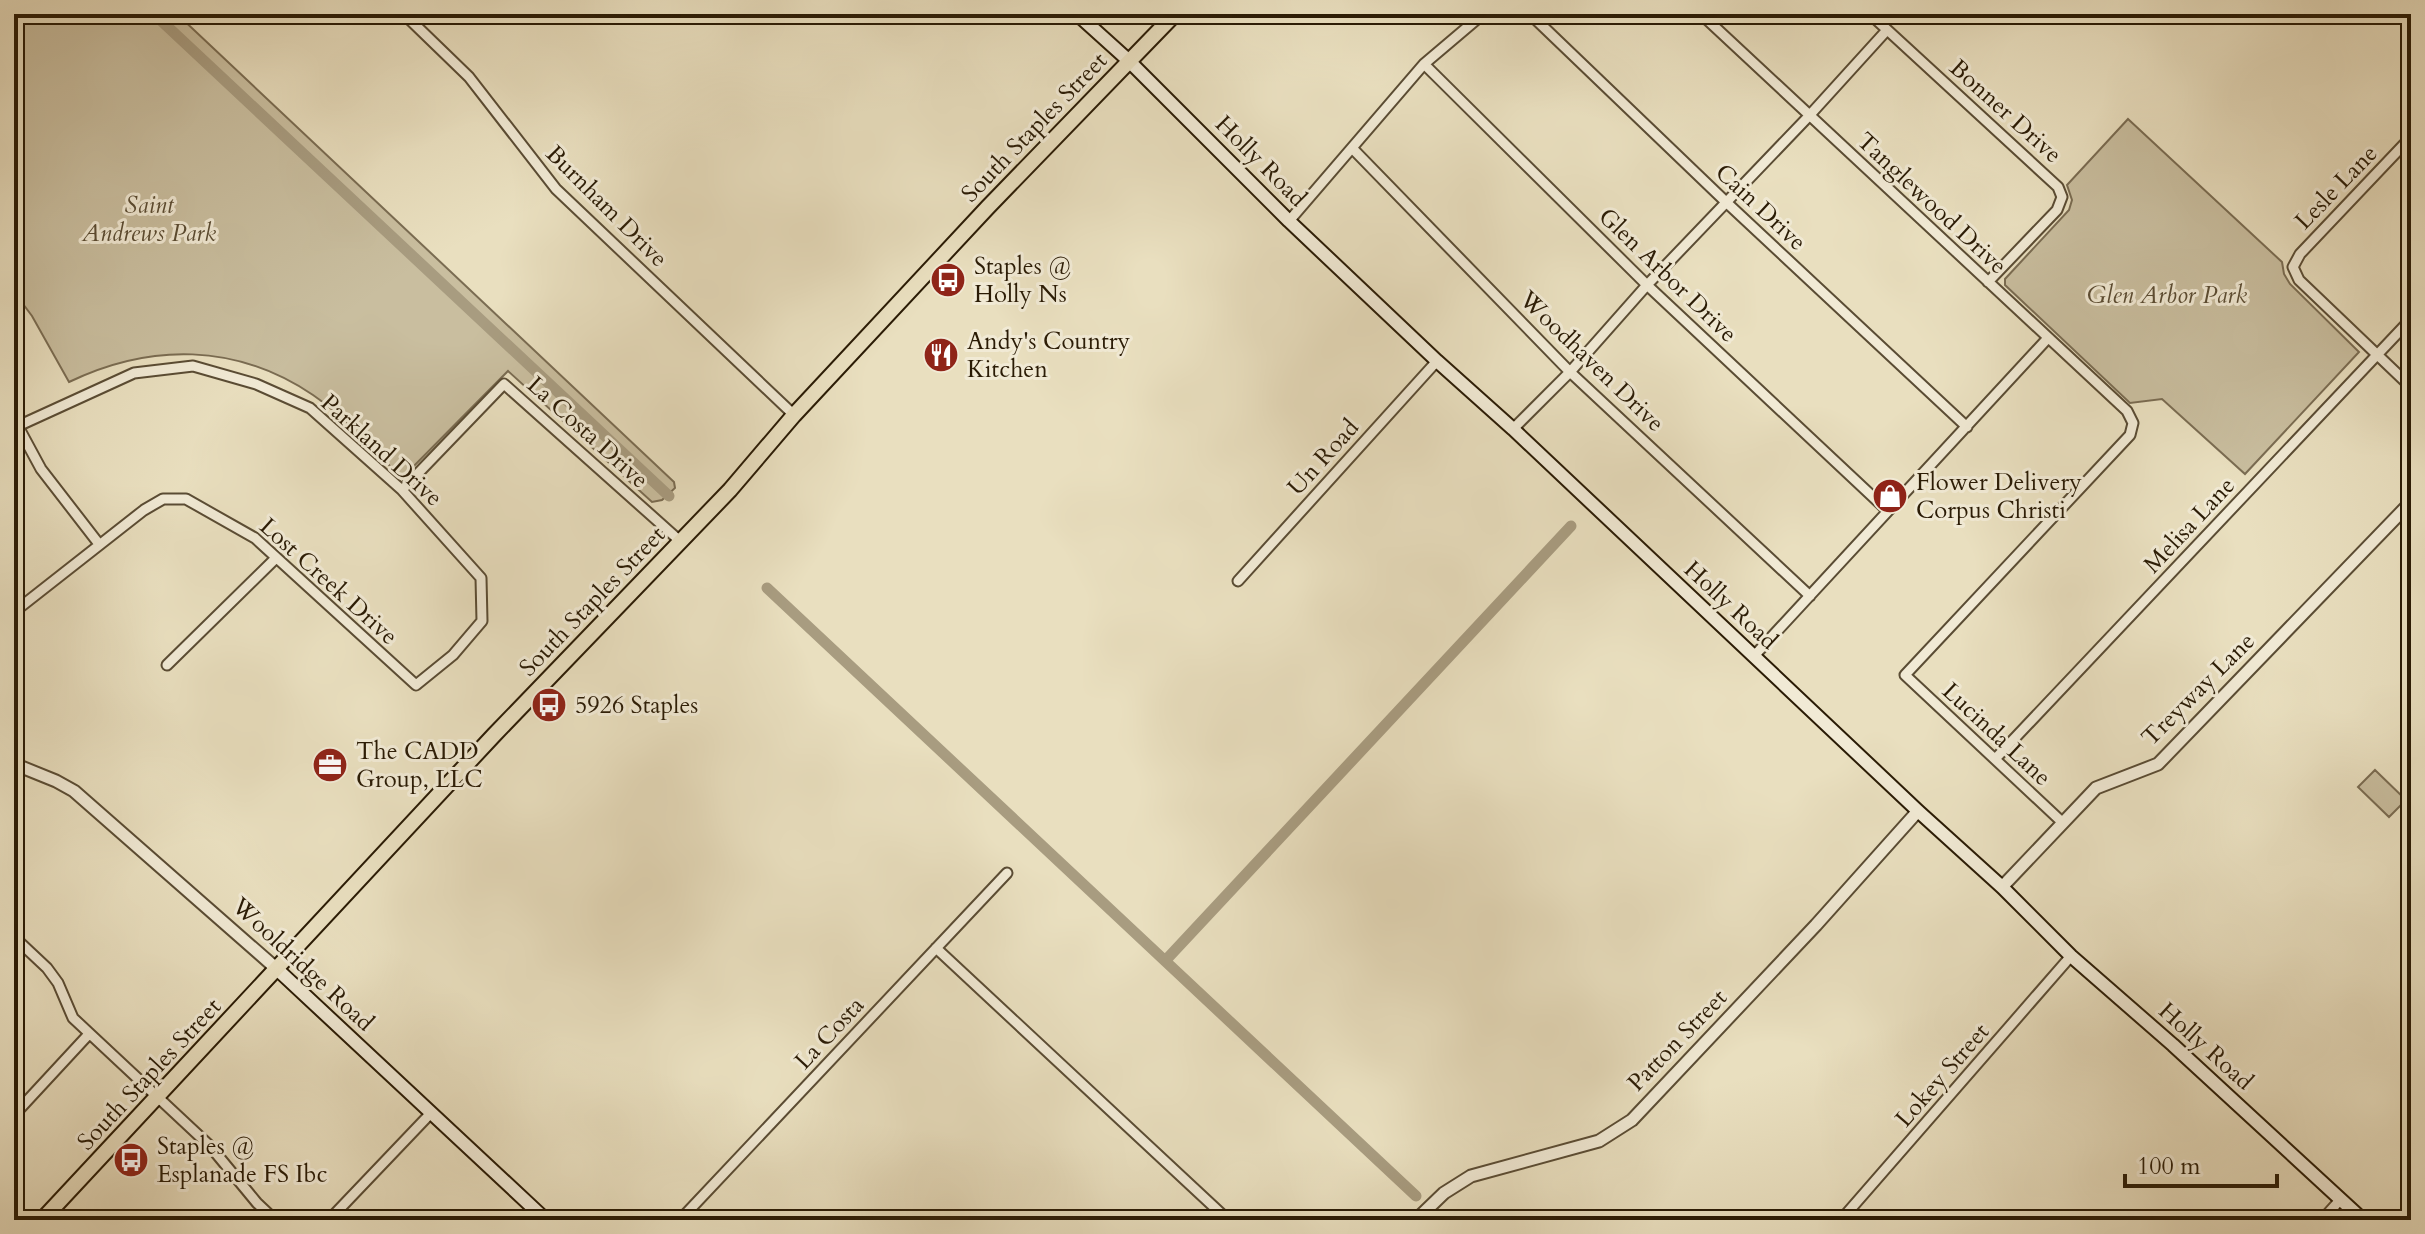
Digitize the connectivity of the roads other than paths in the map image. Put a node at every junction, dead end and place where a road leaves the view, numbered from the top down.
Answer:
1 (404, 14) edge
2 (1077, 14) edge
3 (1175, 14) edge
4 (1483, 14) edge
5 (1530, 14) edge
6 (1701, 14) edge
7 (1870, 14) edge
8 (1887, 30) junction
9 (1128, 60) junction
10 (1424, 64) junction
11 (1808, 117) junction
12 (2411, 137) edge
13 (1352, 148) junction
14 (1726, 202) junction
15 (1289, 221) junction
16 (1988, 282) junction
17 (1647, 285) junction
18 (2411, 319) edge
19 (2048, 338) junction
20 (2377, 355) junction
21 (1437, 361) junction
22 (1570, 372) junction
23 (2411, 387) edge
24 (794, 415) junction
25 (16, 422) edge
26 (1967, 427) junction
27 (1513, 429) junction
28 (402, 490) junction
29 (2411, 502) edge
30 (1888, 511) junction
31 (680, 541) junction
32 (99, 544) junction
33 (275, 559) junction
34 (1238, 581) dead end
35 (1810, 596) junction
36 (14, 612) edge
37 (1754, 656) junction
38 (167, 665) dead end
39 (1905, 675) joint
40 (416, 685) joint
41 (1996, 758) junction
42 (14, 764) edge
43 (1918, 811) junction
44 (2062, 822) junction
45 (1007, 873) dead end
46 (2002, 887) junction
47 (14, 937) edge
48 (936, 948) junction
49 (2071, 956) junction
50 (278, 970) junction
51 (89, 1034) junction
52 (155, 1097) junction
53 (431, 1113) junction
54 (14, 1115) edge
55 (2340, 1200) junction
56 (42, 1220) edge
57 (275, 1220) edge
58 (329, 1220) edge
59 (546, 1220) edge
60 (680, 1220) edge
61 (1228, 1220) edge
62 (1416, 1220) edge
63 (1841, 1220) edge
64 (2322, 1220) edge
65 (2363, 1220) edge

1 - 24 street, Burnham Drive
2 - 9 main road, Holly Road
3 - 9 main road, South Staples Street
4 - 10 street
5 - 14 street, Cain Drive
6 - 11 street, Tanglewood Drive
7 - 8 street, Bonner Drive
8 - 11 street
8 - 16 street, Bonner Drive
9 - 15 main road, Holly Road
9 - 24 main road, South Staples Street
10 - 13 street
10 - 17 street, Glen Arbor Drive
11 - 14 street
11 - 16 street, Tanglewood Drive
12 - 20 street, Lesle Lane
13 - 15 street
13 - 22 street, Woodhaven Drive
14 - 17 street
14 - 26 street, Cain Drive
15 - 21 main road, Holly Road
16 - 19 street, Tanglewood Drive
17 - 22 street
17 - 30 street, Glen Arbor Drive
18 - 20 street, Melisa Lane
19 - 26 street
19 - 39 street, Tanglewood Drive
20 - 23 street
20 - 41 street, Melisa Lane
21 - 27 main road, Holly Road
21 - 34 street, Un Road
22 - 27 street
22 - 35 street, Woodhaven Drive
24 - 31 main road, South Staples Street
25 - 28 street, Parkland Drive
25 - 32 street
26 - 30 street
27 - 37 main road, Holly Road
28 - 31 street, La Costa Drive
28 - 40 street, Parkland Drive
29 - 44 street, Treyway Lane
30 - 35 street
31 - 50 main road, South Staples Street
32 - 33 street, Lost Creek Drive
32 - 36 street, Lost Creek Drive
33 - 38 street
33 - 40 street, Lost Creek Drive
35 - 37 street
37 - 43 main road, Holly Road
39 - 41 street, Lucinda Lane
41 - 44 street, Lucinda Lane
42 - 50 street, Wooldridge Road
43 - 46 main road, Holly Road
43 - 62 street, Patton Street
44 - 46 street, Treyway Lane
45 - 48 street, La Costa
46 - 49 main road, Holly Road
47 - 51 street
48 - 60 street, La Costa
48 - 61 street
49 - 55 main road, Holly Road
49 - 63 street, Lokey Street
50 - 52 main road, South Staples Street
50 - 53 main road, Wooldridge Road
51 - 52 street
51 - 54 street
52 - 56 main road, South Staples Street
52 - 57 street
53 - 58 street
53 - 59 main road, Wooldridge Road
55 - 64 street
55 - 65 main road, Holly Road

